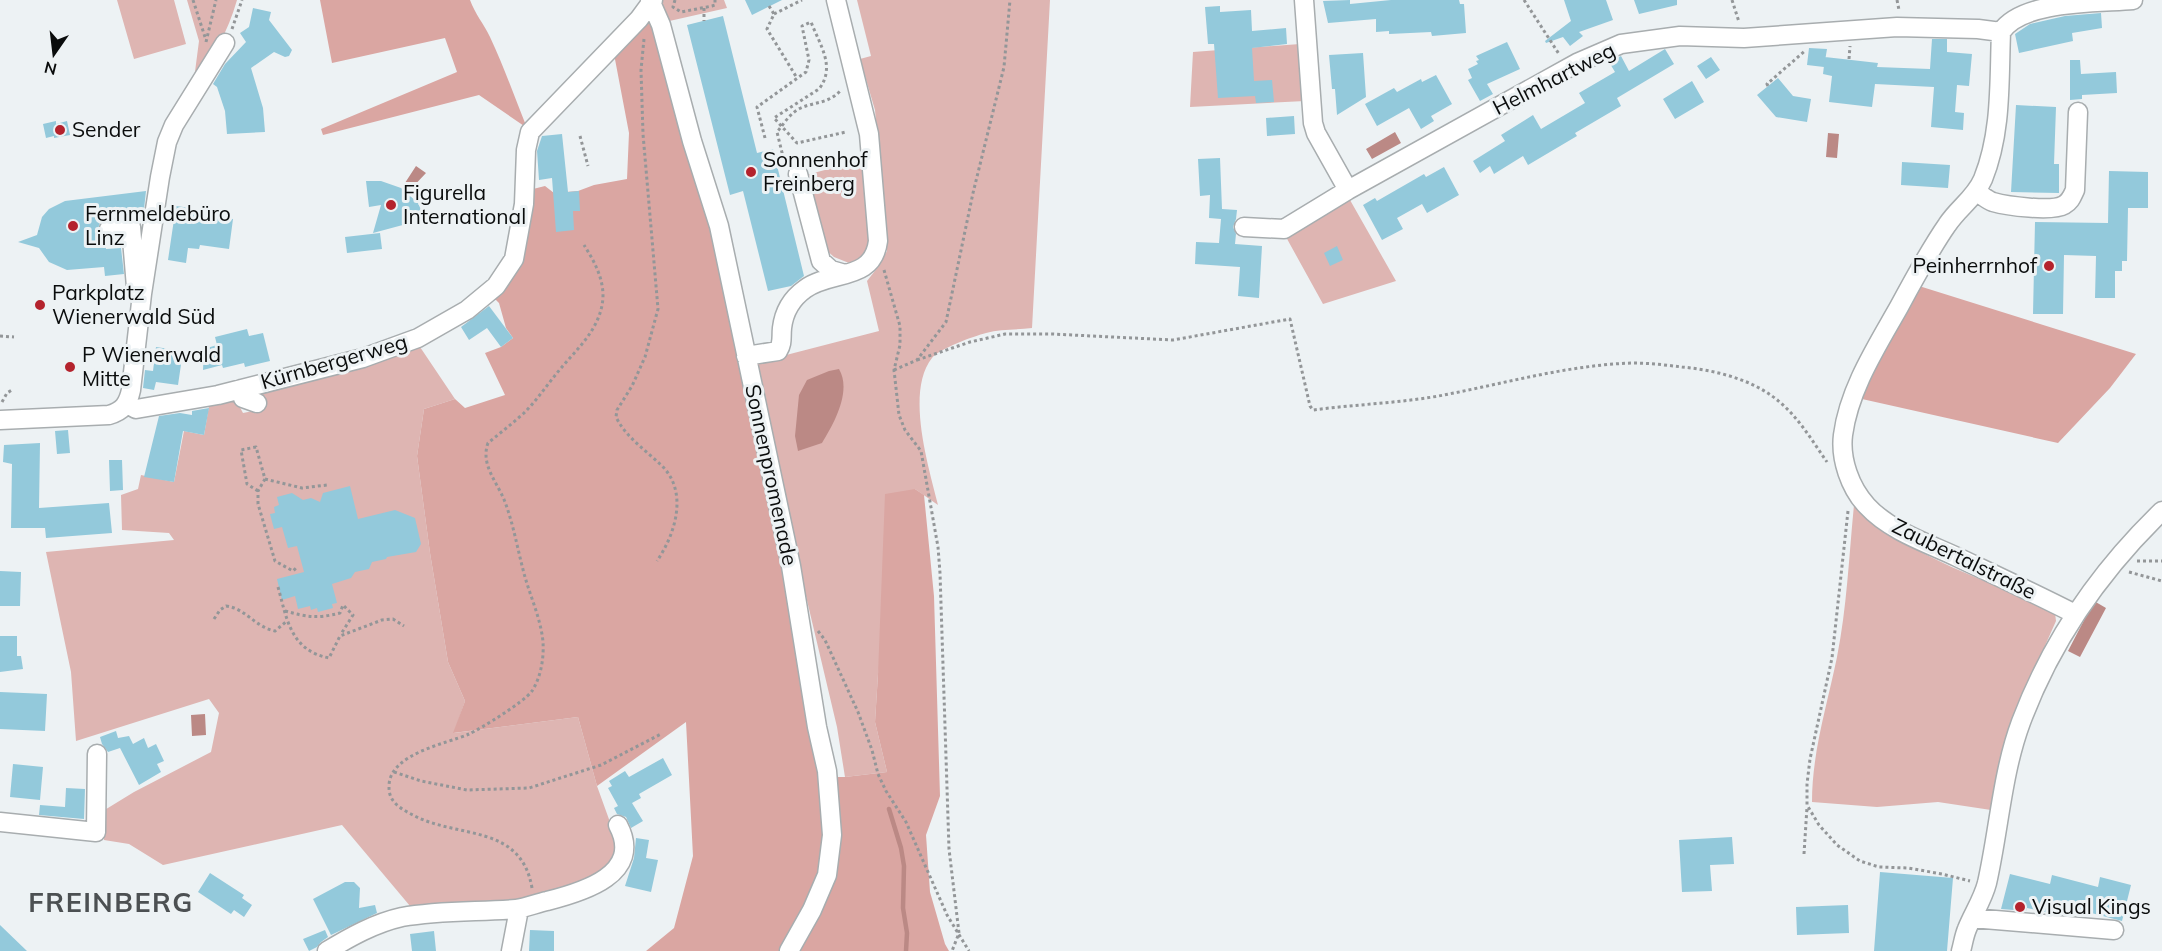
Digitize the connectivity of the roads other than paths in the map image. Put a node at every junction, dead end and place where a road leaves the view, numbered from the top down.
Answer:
1 (836, 0) edge
2 (1304, 0) edge
3 (2133, 0) edge
4 (651, 1) edge
5 (2054, 2) edge
6 (2001, 32) junction
7 (225, 43) road end
8 (2078, 112) dead end
9 (793, 174) road end
10 (1348, 190) junction
11 (1977, 192) junction
12 (1244, 226) dead end
13 (109, 229) dead end
14 (846, 274) junction
15 (142, 294) junction
16 (746, 356) junction
17 (241, 389) junction
18 (257, 403) dead end
19 (127, 404) junction
20 (0, 420) edge
21 (2162, 511) edge
22 (2075, 614) junction
23 (97, 753) dead end
24 (0, 822) edge
25 (618, 825) dead end
26 (526, 907) junction
27 (1972, 918) junction
28 (2114, 930) dead end
29 (327, 951) edge
30 (511, 951) edge
31 (789, 951) edge
32 (1961, 951) edge

1 - 14 street
2 - 10 street
3 - 5 street
4 - 16 street, Sonnenpromenade
4 - 17 street, Kürnbergerweg
5 - 6 street
6 - 10 street, Helmhartweg
6 - 11 street, Zaubertalstraße
7 - 15 street
8 - 11 street
9 - 14 street
10 - 12 street, Helmhartweg
11 - 22 street, Zaubertalstraße
13 - 15 street
14 - 16 street
15 - 19 street
16 - 31 street, Sonnenpromenade
17 - 18 street
17 - 19 street, Kürnbergerweg
19 - 20 street, Kürnbergerweg
21 - 22 street
22 - 27 street
23 - 24 street
25 - 26 street
26 - 29 street
26 - 30 street
27 - 28 street
27 - 32 street

